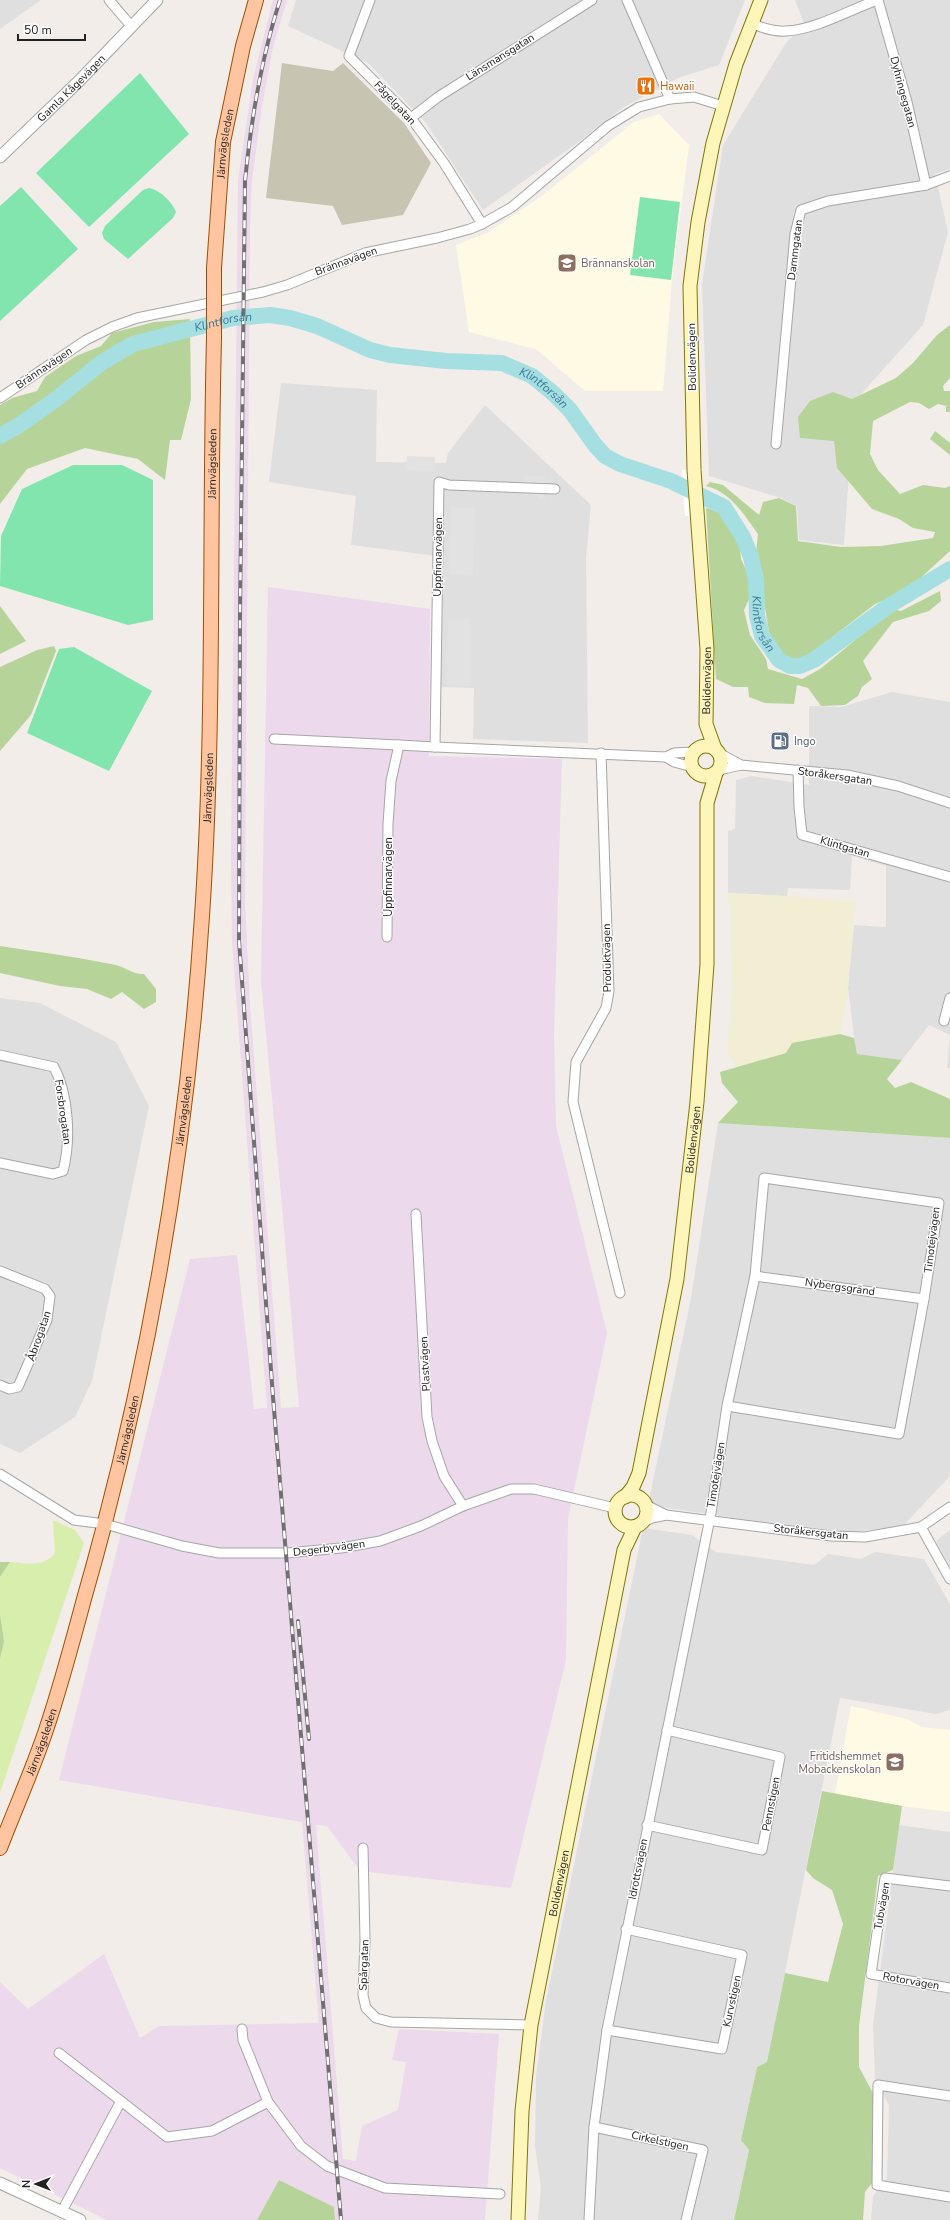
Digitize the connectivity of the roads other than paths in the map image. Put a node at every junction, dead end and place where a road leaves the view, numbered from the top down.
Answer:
1 (109, 0) edge
2 (157, 0) edge
3 (256, 0) edge
4 (370, 0) edge
5 (592, 0) edge
6 (627, 0) edge
7 (761, 0) edge
8 (877, 0) edge
9 (751, 23) junction
10 (132, 28) junction
11 (670, 99) junction
12 (723, 106) junction
13 (411, 118) junction
14 (0, 158) edge
15 (950, 176) edge
16 (926, 185) junction
17 (482, 224) junction
18 (0, 398) edge
19 (776, 444) dead end
20 (555, 489) dead end
21 (706, 724) junction
22 (274, 739) dead end
23 (399, 745) junction
24 (434, 747) junction
25 (695, 751) junction
26 (717, 751) junction
27 (601, 753) junction
28 (666, 757) junction
29 (741, 765) junction
30 (694, 770) junction
31 (798, 770) junction
32 (717, 772) junction
33 (707, 803) junction
34 (950, 803) edge
35 (950, 877) edge
36 (387, 937) dead end
37 (950, 998) edge
38 (944, 1021) dead end
39 (0, 1055) edge
40 (0, 1163) edge
41 (416, 1214) dead end
42 (0, 1271) edge
43 (755, 1276) junction
44 (620, 1292) dead end
45 (924, 1299) junction
46 (0, 1385) edge
47 (727, 1406) junction
48 (639, 1473) junction
49 (0, 1474) edge
50 (625, 1497) junction
51 (645, 1503) junction
52 (463, 1506) junction
53 (950, 1507) edge
54 (615, 1508) junction
55 (666, 1515) junction
56 (709, 1521) junction
57 (620, 1523) junction
58 (106, 1524) junction
59 (638, 1526) junction
60 (921, 1527) junction
61 (624, 1550) junction
62 (950, 1579) edge
63 (667, 1730) junction
64 (647, 1826) junction
65 (0, 1848) edge
66 (363, 1848) dead end
67 (950, 1886) edge
68 (626, 1929) junction
69 (871, 1974) joint
70 (950, 1988) edge
71 (531, 2025) junction
72 (242, 2029) dead end
73 (607, 2030) junction
74 (59, 2053) dead end
75 (950, 2096) edge
76 (121, 2101) junction
77 (268, 2102) junction
78 (594, 2127) junction
79 (0, 2183) edge
80 (500, 2194) dead end
81 (950, 2197) edge
82 (62, 2211) junction
83 (80, 2220) edge
84 (518, 2220) edge
85 (589, 2220) edge
86 (686, 2220) edge

1 - 10 street
2 - 10 street, Gamla Kågevägen
3 - 58 main road, Järnvägsleden, bridge
4 - 13 street, Fågelgatan
5 - 13 street, Länsmansgatan
6 - 11 street
7 - 9 main road, Bolidenvägen
8 - 9 street
8 - 16 street, Dyhringegatan
9 - 12 main road, Bolidenvägen
10 - 14 street, Gamla Kågevägen
11 - 12 street, Brännavägen
11 - 17 street, Brännavägen
12 - 21 main road, Bolidenvägen
13 - 17 street, Fågelgatan
15 - 16 street, Dammgatan
16 - 19 street, Dammgatan
17 - 18 street, Brännavägen
20 - 24 street, Uppfinnarvägen
21 - 25 main road, Bolidenvägen
21 - 26 main road, Bolidenvägen
22 - 23 street
23 - 24 street
23 - 36 street, Uppfinnarvägen
24 - 27 street
25 - 26 main road
25 - 28 street
25 - 30 main road, Bolidenvägen
26 - 29 street, Storåkersgatan
26 - 32 main road, Bolidenvägen
27 - 28 street
27 - 44 street, Produktvägen
28 - 30 street
29 - 31 street, Storåkersgatan
29 - 32 street, Storåkersgatan
30 - 32 main road
30 - 33 main road, Bolidenvägen
31 - 34 street, Storåkersgatan
31 - 35 street, Klintgatan
32 - 33 main road, Bolidenvägen
33 - 48 main road, Bolidenvägen
37 - 38 street
39 - 40 street, Forsbrogatan
41 - 52 street, Plastvägen
42 - 46 street, Åbrogatan
43 - 45 street, Nybergsgränd
43 - 45 street, Timotejvägen
43 - 47 street, Timotejvägen
45 - 47 street, Timotejvägen
47 - 56 street, Timotejvägen
48 - 50 main road, Bolidenvägen
48 - 51 main road, Bolidenvägen
49 - 58 street, Degerbyvägen
50 - 51 main road
50 - 54 main road
51 - 55 street, Storåkersgatan
51 - 59 main road
52 - 54 street, Degerbyvägen
52 - 58 street, Degerbyvägen
53 - 60 street, Storåkersgatan
54 - 57 main road
55 - 56 street, Storåkersgatan
55 - 59 street, Storåkersgatan
56 - 60 street, Storåkersgatan
56 - 63 street, Idrottsvägen
57 - 59 main road
57 - 61 main road, Bolidenvägen
58 - 65 main road, Järnvägsleden
59 - 61 main road, Bolidenvägen
60 - 62 street
61 - 71 main road, Bolidenvägen
63 - 64 street, Idrottsvägen
63 - 64 street, Pennstigen
64 - 68 street, Idrottsvägen
66 - 71 street, Spårgatan
67 - 69 street, Tubvägen
68 - 73 street, Idrottsvägen
68 - 73 street, Kurvstigen
69 - 70 street, Rotorvägen
71 - 84 main road, Bolidenvägen
72 - 77 street
73 - 78 street, Idrottsvägen
74 - 76 street
75 - 81 street
76 - 77 street
76 - 82 street
77 - 80 street
78 - 85 street, Idrottsvägen
78 - 86 street, Cirkelstigen
79 - 82 street
82 - 83 street

